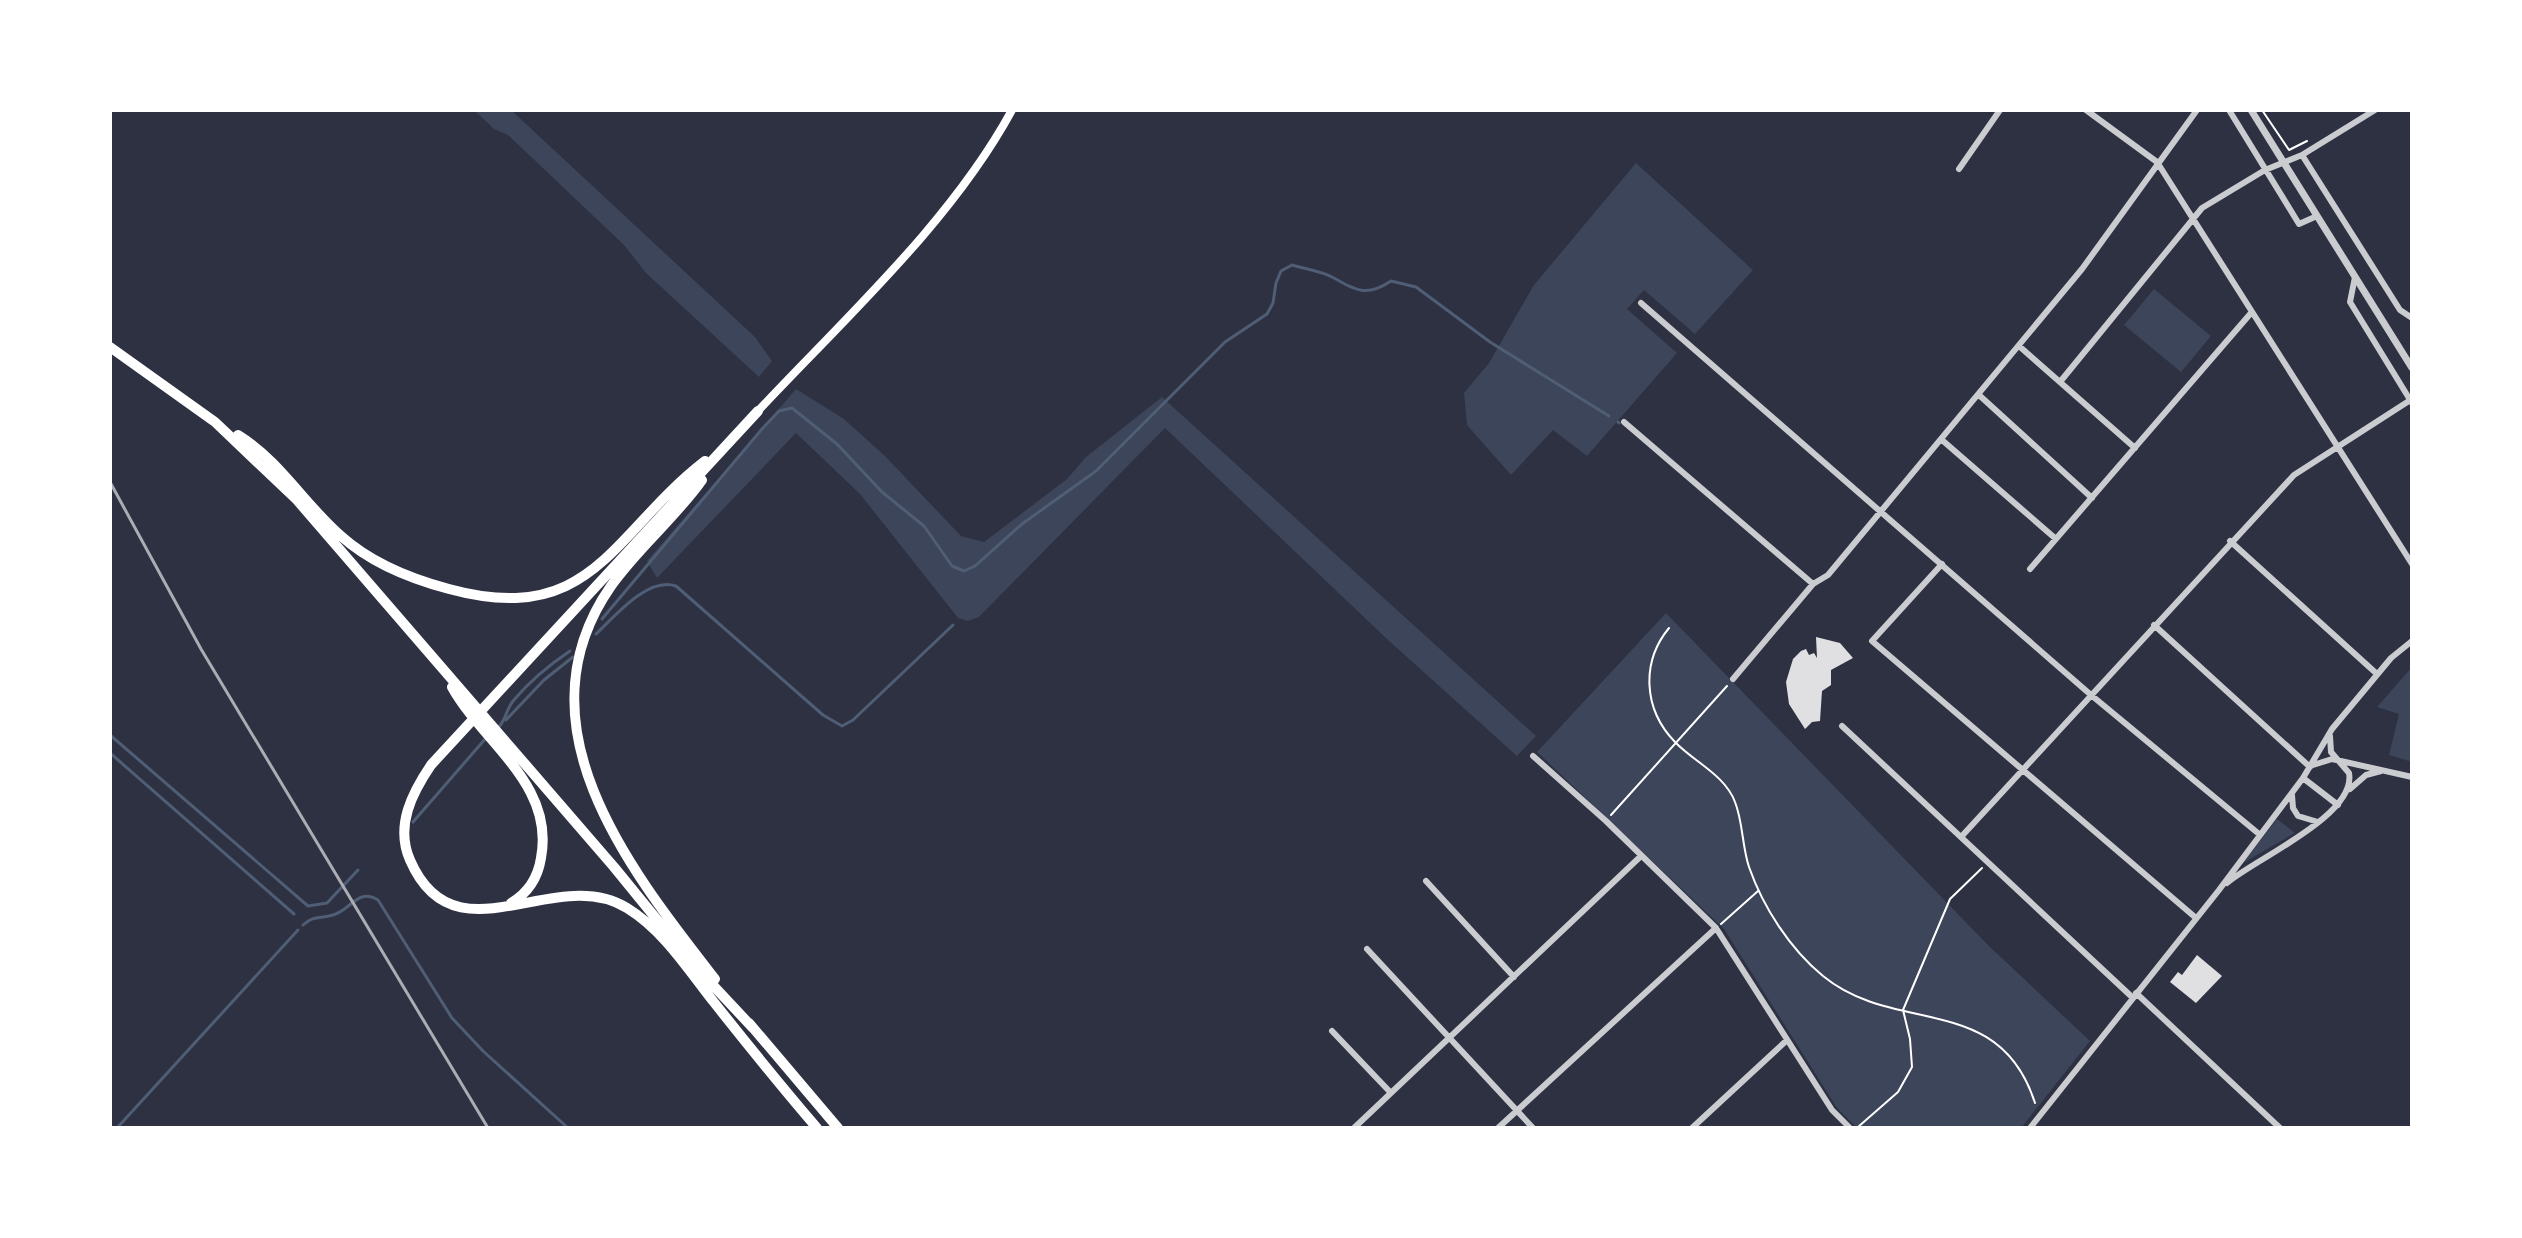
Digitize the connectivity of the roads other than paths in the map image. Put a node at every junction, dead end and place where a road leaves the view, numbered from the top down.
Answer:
1 (1012, 110) edge
2 (2000, 110) edge
3 (2086, 110) edge
4 (2197, 110) edge
5 (2229, 110) edge
6 (2251, 110) edge
7 (2375, 110) edge
8 (2302, 155) junction
9 (2157, 162) junction
10 (2285, 162) junction
11 (1959, 169) dead end
12 (2265, 170) junction
13 (2317, 216) junction
14 (2193, 219) junction
15 (2355, 277) junction
16 (1641, 303) dead end
17 (2251, 313) junction
18 (2412, 318) edge
19 (2019, 346) junction
20 (110, 347) edge
21 (2412, 368) edge
22 (2060, 382) junction
23 (1979, 395) junction
24 (2412, 401) edge
25 (758, 411) joint
26 (206, 416) junction
27 (1624, 422) dead end
28 (1942, 440) junction
29 (729, 442) junction
30 (2337, 447) junction
31 (2135, 448) junction
32 (2092, 498) junction
33 (1883, 512) junction
34 (2056, 539) junction
35 (2230, 541) junction
36 (1942, 564) junction
37 (2412, 564) edge
38 (2030, 569) dead end
39 (1813, 584) junction
40 (2154, 625) junction
41 (2412, 641) edge
42 (2377, 674) junction
43 (1733, 679) road end
44 (2091, 695) junction
45 (1842, 726) dead end
46 (2332, 729) junction
47 (504, 747) junction
48 (1533, 756) dead end
49 (2341, 762) junction
50 (2310, 767) junction
51 (2023, 769) junction
52 (2384, 771) junction
53 (2412, 777) edge
54 (2303, 778) junction
55 (2293, 791) junction
56 (2347, 792) junction
57 (2338, 805) junction
58 (2321, 821) junction
59 (2259, 834) junction
60 (1961, 837) junction
61 (1641, 856) junction
62 (1426, 881) dead end
63 (2219, 890) junction
64 (495, 911) junction
65 (2196, 918) junction
66 (1716, 928) junction
67 (1367, 949) dead end
68 (694, 965) junction
69 (1514, 977) junction
70 (2134, 995) junction
71 (753, 1028) junction
72 (1332, 1031) dead end
73 (1450, 1037) junction
74 (742, 1038) junction
75 (1786, 1041) junction
76 (1391, 1093) junction
77 (1517, 1111) junction
78 (817, 1128) edge
79 (838, 1128) edge
80 (1354, 1128) edge
81 (1498, 1128) edge
82 (1533, 1128) edge
83 (1692, 1128) edge
84 (1850, 1128) edge
85 (2030, 1128) edge
86 (2280, 1128) edge

1 - 25 main road
2 - 11 street
3 - 9 street
4 - 9 street
5 - 12 street
6 - 10 street
7 - 8 street
8 - 10 street
8 - 18 street
9 - 14 street
9 - 19 street
10 - 12 street
10 - 13 street
12 - 13 street
12 - 14 street
13 - 15 street
14 - 17 street
14 - 22 street
15 - 21 street
15 - 24 street
16 - 33 street
17 - 30 street
17 - 31 street
19 - 22 street
19 - 23 street
20 - 26 highway
22 - 31 street
23 - 28 street
23 - 32 street
24 - 30 street
25 - 29 highway
26 - 29 highway
26 - 47 highway
27 - 39 street
28 - 33 street
28 - 34 street
29 - 64 highway
29 - 71 highway
30 - 35 street
30 - 37 street
31 - 32 street
32 - 34 street
33 - 36 street
33 - 39 street
34 - 38 street
35 - 40 street
35 - 42 street
36 - 44 street
36 - 51 street
39 - 43 street
40 - 44 street
40 - 50 street
41 - 42 street
42 - 46 street
44 - 51 street
44 - 59 street
45 - 60 street
46 - 49 street
46 - 50 street
47 - 64 highway
47 - 68 highway
48 - 61 street
49 - 50 street
49 - 52 street
49 - 56 street
50 - 54 street
51 - 60 street
51 - 65 street
52 - 53 street
52 - 56 street
54 - 55 street
54 - 57 street
55 - 58 street
55 - 59 street
56 - 57 street
57 - 58 street
58 - 63 street
59 - 63 street
60 - 70 street
61 - 66 street
61 - 69 street
62 - 69 street
63 - 65 street
64 - 74 highway
65 - 70 street
66 - 75 street
66 - 77 street
67 - 73 street
68 - 71 highway
68 - 74 highway
69 - 73 street
70 - 85 street
70 - 86 street
71 - 79 highway
72 - 76 street
73 - 76 street
73 - 77 street
74 - 78 highway
75 - 83 street
75 - 84 street
76 - 80 street
77 - 81 street
77 - 82 street

